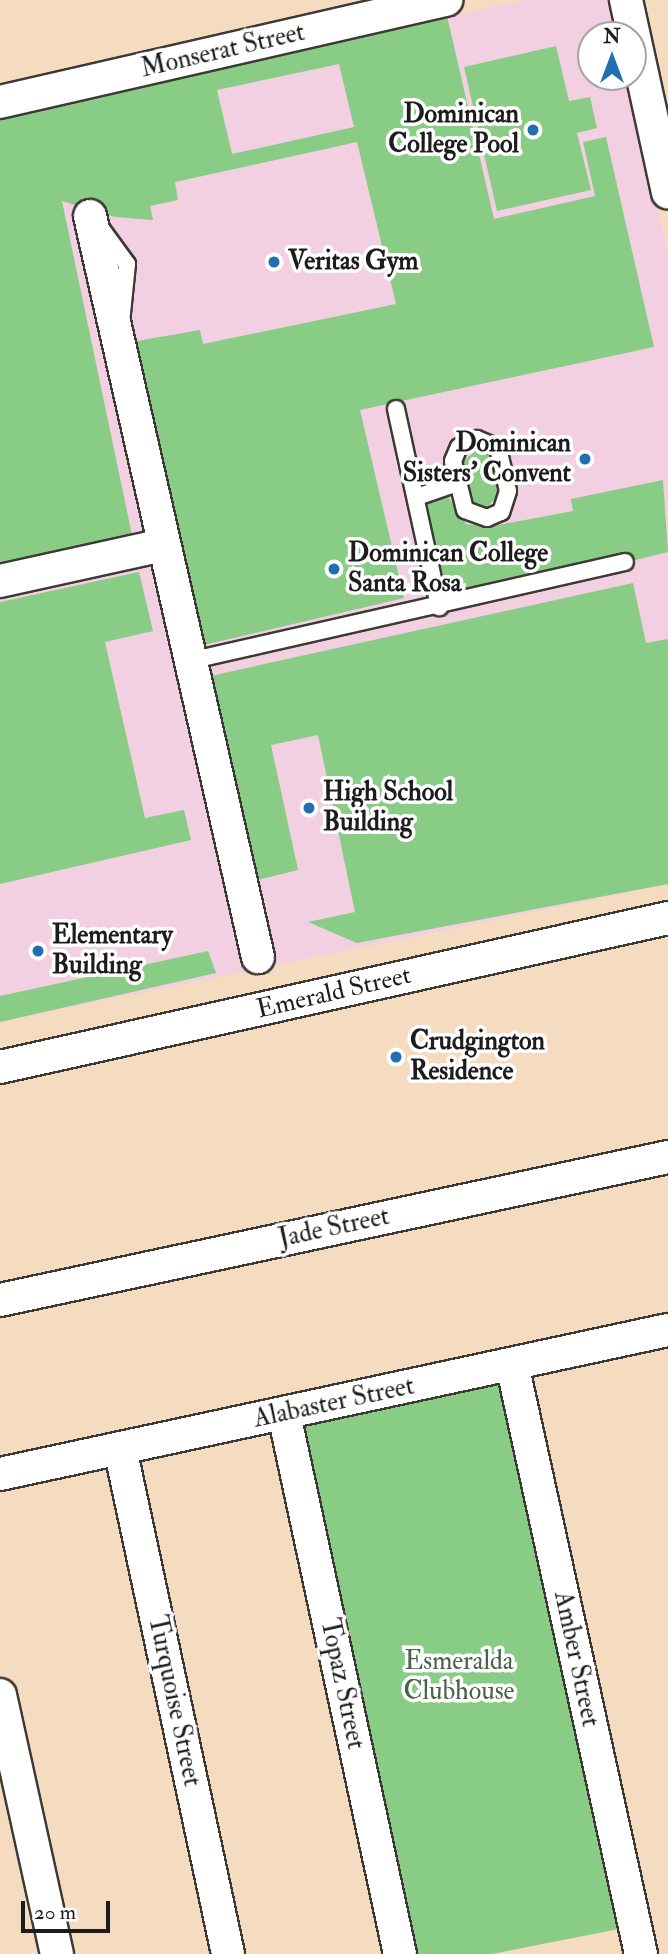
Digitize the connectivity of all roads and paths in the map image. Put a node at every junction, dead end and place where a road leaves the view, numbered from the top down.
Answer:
1 (446, 0) edge
2 (626, 0) edge
3 (0, 102) edge
4 (668, 192) edge
5 (90, 216) dead end
6 (396, 409) dead end
7 (457, 483) junction
8 (417, 497) junction
9 (164, 545) junction
10 (625, 562) dead end
11 (0, 581) edge
12 (439, 607) junction
13 (189, 661) junction
14 (668, 918) edge
15 (258, 957) dead end
16 (0, 1067) edge
17 (668, 1157) edge
18 (0, 1300) edge
19 (668, 1329) edge
20 (512, 1364) junction
21 (284, 1414) junction
22 (120, 1448) junction
23 (0, 1474) edge
24 (0, 1695) edge
25 (57, 1954) edge
26 (228, 1954) edge
27 (400, 1954) edge
28 (641, 1954) edge

1 - 3 street, Monserat Street
2 - 4 street
5 - 9 street
6 - 8 lane
7 - 7 lane
7 - 8 lane
8 - 12 lane
9 - 11 street
9 - 13 street
10 - 12 lane
12 - 13 lane
13 - 15 street
14 - 16 street, Emerald Street
17 - 18 street, Jade Street
19 - 20 street, Alabaster Street
20 - 21 street, Alabaster Street
20 - 28 street, Amber Street
21 - 22 street, Alabaster Street
21 - 27 street, Topaz Street
22 - 23 street, Alabaster Street
22 - 26 street, Turquoise Street
24 - 25 street

